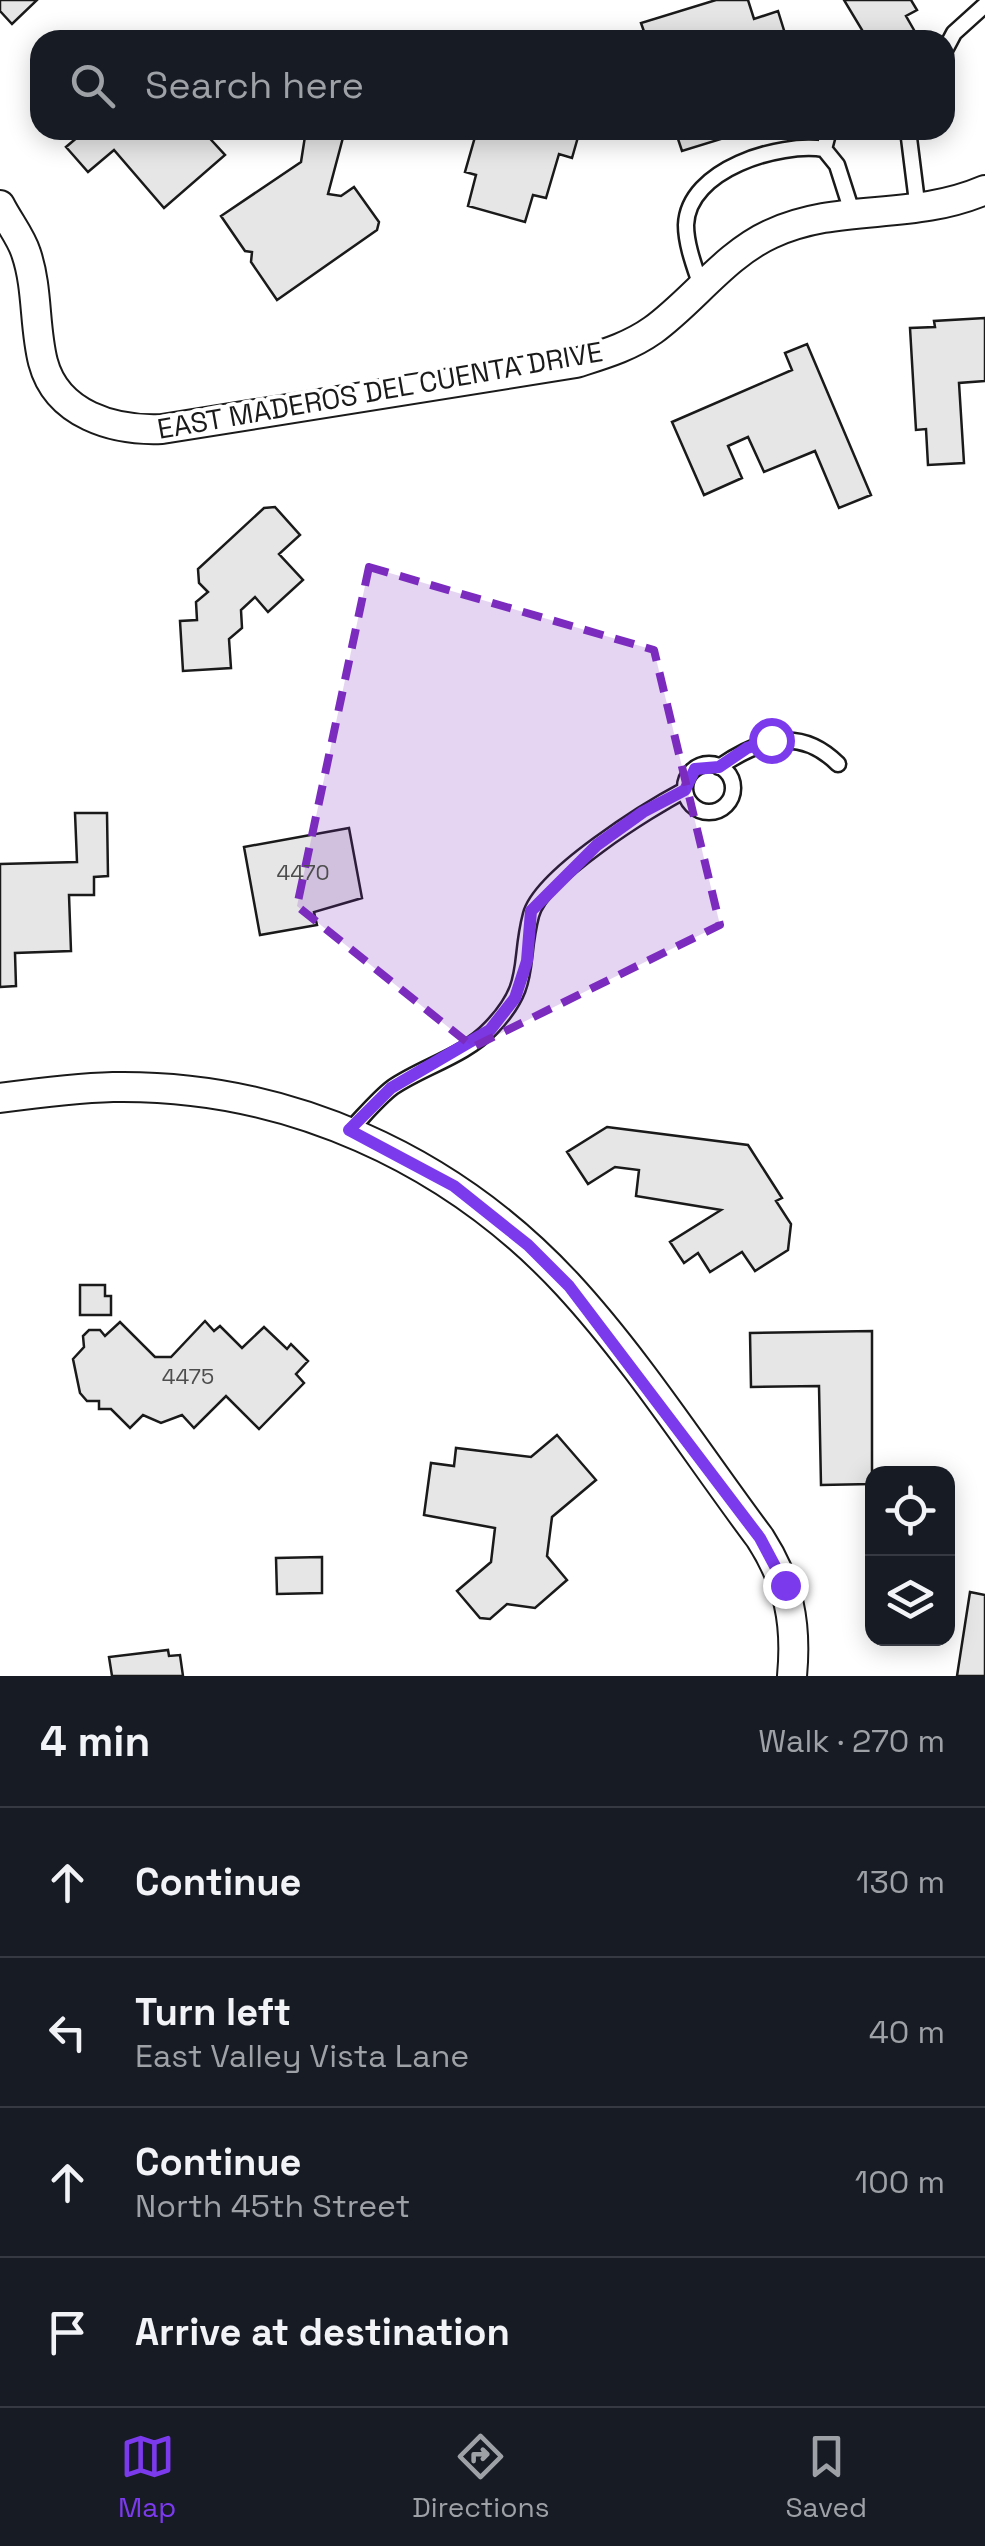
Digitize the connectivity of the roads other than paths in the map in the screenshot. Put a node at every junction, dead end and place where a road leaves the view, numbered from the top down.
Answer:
1 (985, 5) edge
2 (955, 32) edge
3 (826, 140) edge
4 (906, 140) edge
5 (824, 149) junction
6 (985, 190) edge
7 (0, 206) edge
8 (918, 210) junction
9 (853, 215) junction
10 (700, 286) junction
11 (838, 764) dead end
12 (719, 767) junction
13 (685, 790) junction
14 (0, 1098) edge
15 (349, 1130) junction
16 (792, 1676) edge

1 - 2 lane
3 - 5 lane
4 - 8 lane
5 - 9 lane
5 - 10 lane
6 - 8 street, EAST MADEROS DEL CUENTA DRIVE
7 - 10 street, EAST MADEROS DEL CUENTA DRIVE
8 - 9 street, EAST MADEROS DEL CUENTA DRIVE
9 - 10 street, EAST MADEROS DEL CUENTA DRIVE
11 - 12 lane
12 - 13 lane
12 - 13 lane
13 - 15 lane
14 - 15 street
15 - 16 street

